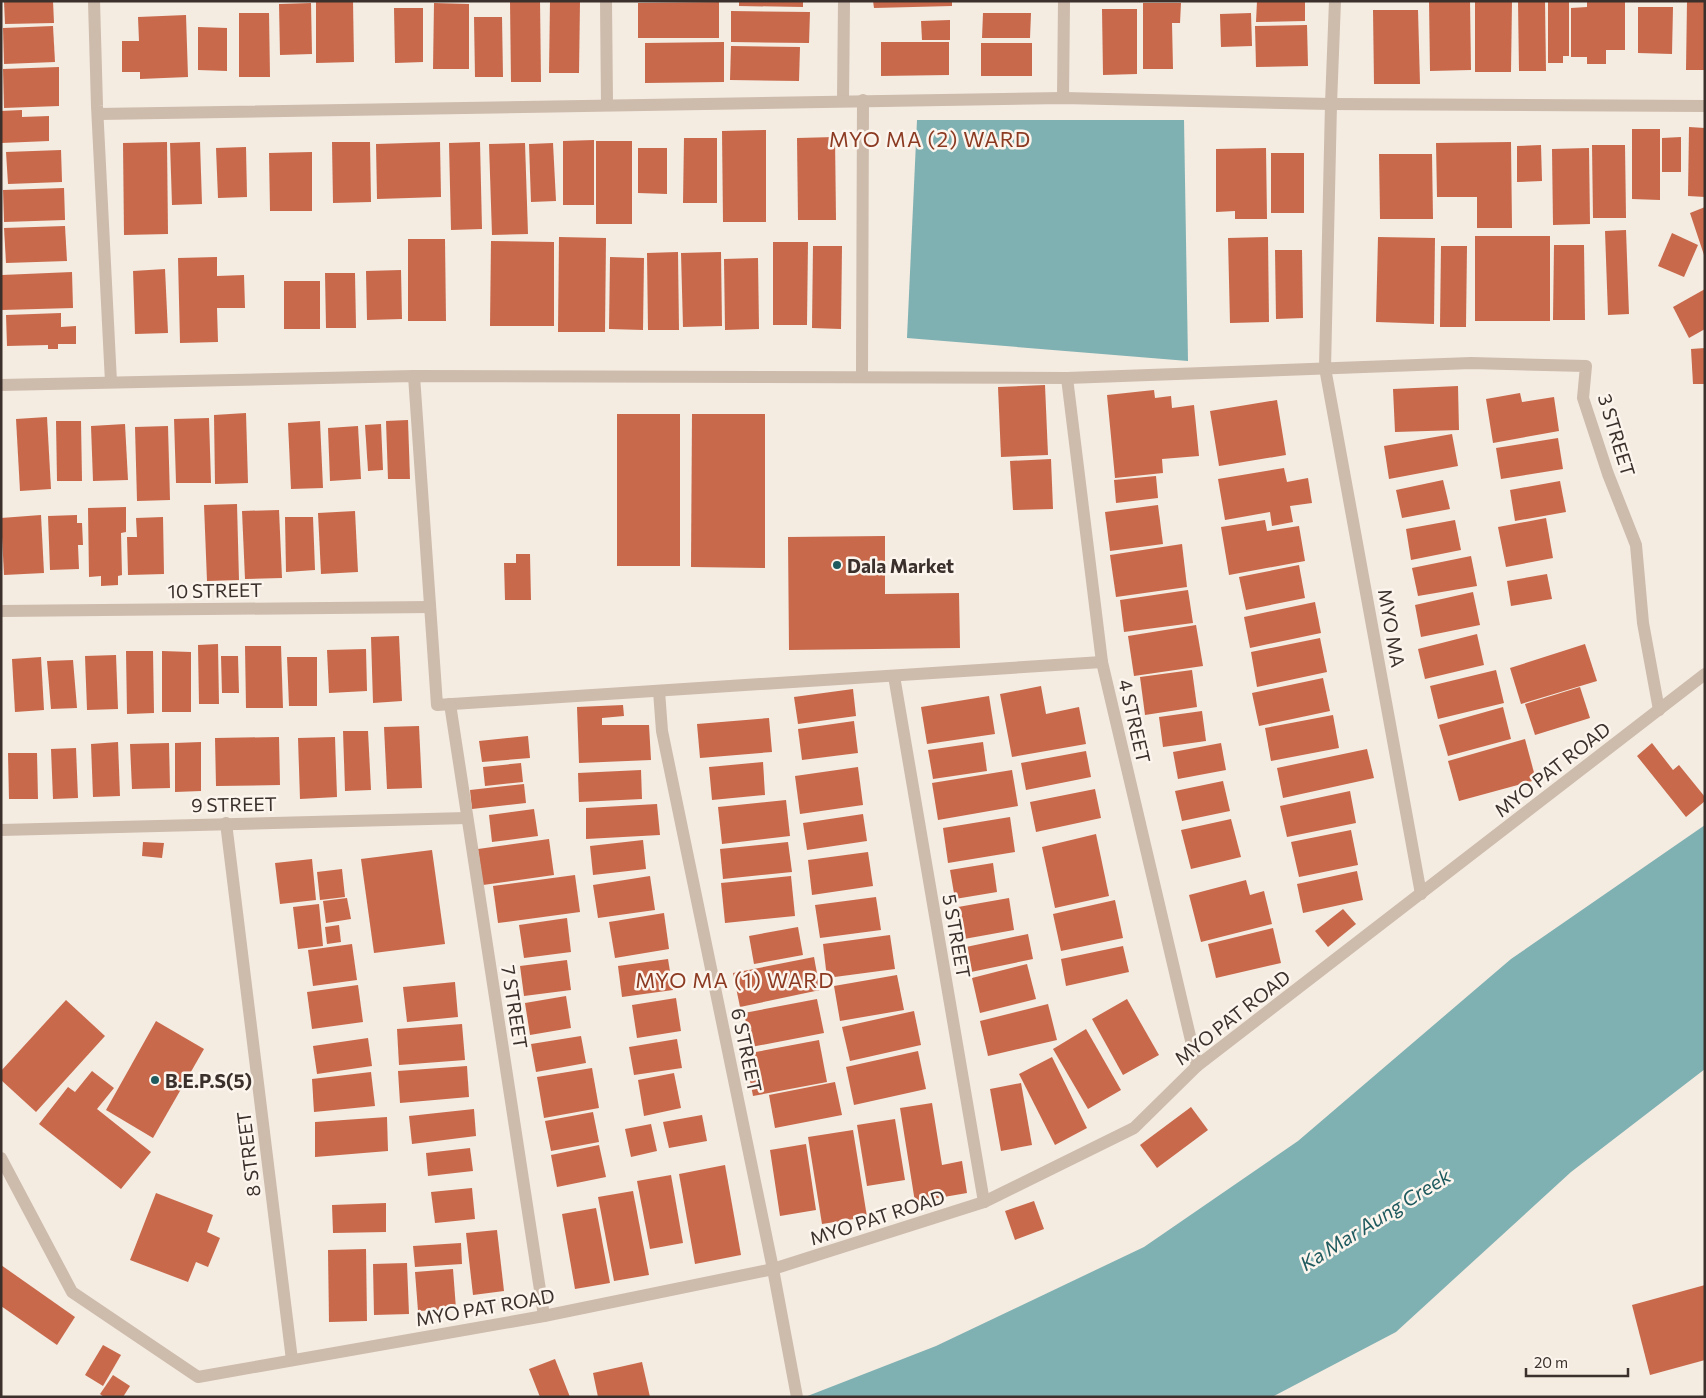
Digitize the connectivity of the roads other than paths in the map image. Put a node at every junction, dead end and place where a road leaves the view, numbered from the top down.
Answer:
1 (94, 1) edge
2 (606, 1) edge
3 (844, 1) edge
4 (1064, 1) edge
5 (1335, 1) edge
6 (1063, 98) junction
7 (863, 100) junction
8 (843, 101) junction
9 (607, 104) junction
10 (1331, 104) junction
11 (1705, 106) edge
12 (98, 114) junction
13 (1325, 368) junction
14 (414, 376) junction
15 (862, 376) junction
16 (1068, 378) junction
17 (111, 382) junction
18 (1, 385) edge
19 (430, 606) junction
20 (1, 611) edge
21 (1102, 662) junction
22 (1705, 674) edge
23 (894, 676) junction
24 (659, 691) junction
25 (450, 704) junction
26 (1659, 710) junction
27 (467, 818) junction
28 (226, 823) junction
29 (1, 830) edge
30 (1421, 894) junction
31 (1197, 1066) junction
32 (1, 1158) edge
33 (984, 1202) junction
34 (773, 1269) junction
35 (544, 1316) junction
36 (292, 1360) junction
37 (797, 1397) edge

1 - 12 street
2 - 9 street
3 - 8 street
4 - 6 street
5 - 10 street, MYO MA
6 - 7 street
6 - 10 street
7 - 8 street
7 - 15 street
8 - 9 street
9 - 12 street
10 - 11 street
10 - 13 street, MYO MA
12 - 17 street
13 - 16 street
13 - 26 street, 3 STREET
13 - 30 street, MYO MA
14 - 15 street
14 - 17 street
14 - 19 street
15 - 16 street
16 - 21 street, 4 STREET
17 - 18 street
19 - 20 street, 10 STREET
19 - 25 street
21 - 23 street
21 - 31 street, 4 STREET
22 - 26 street, MYO PAT ROAD
23 - 24 street
23 - 33 street, 5 STREET
24 - 25 street
24 - 34 street, 6 STREET
25 - 27 street, 7 STREET
26 - 30 street, MYO PAT ROAD
27 - 28 street, 9 STREET
27 - 35 street, 7 STREET
28 - 29 street, 9 STREET
28 - 36 street, 8 STREET
30 - 31 street, MYO PAT ROAD
31 - 33 street, MYO PAT ROAD
32 - 36 street, MYO PAT ROAD
33 - 34 street, MYO PAT ROAD
34 - 35 street, MYO PAT ROAD
34 - 37 street, 6 STREET
35 - 36 street, MYO PAT ROAD

